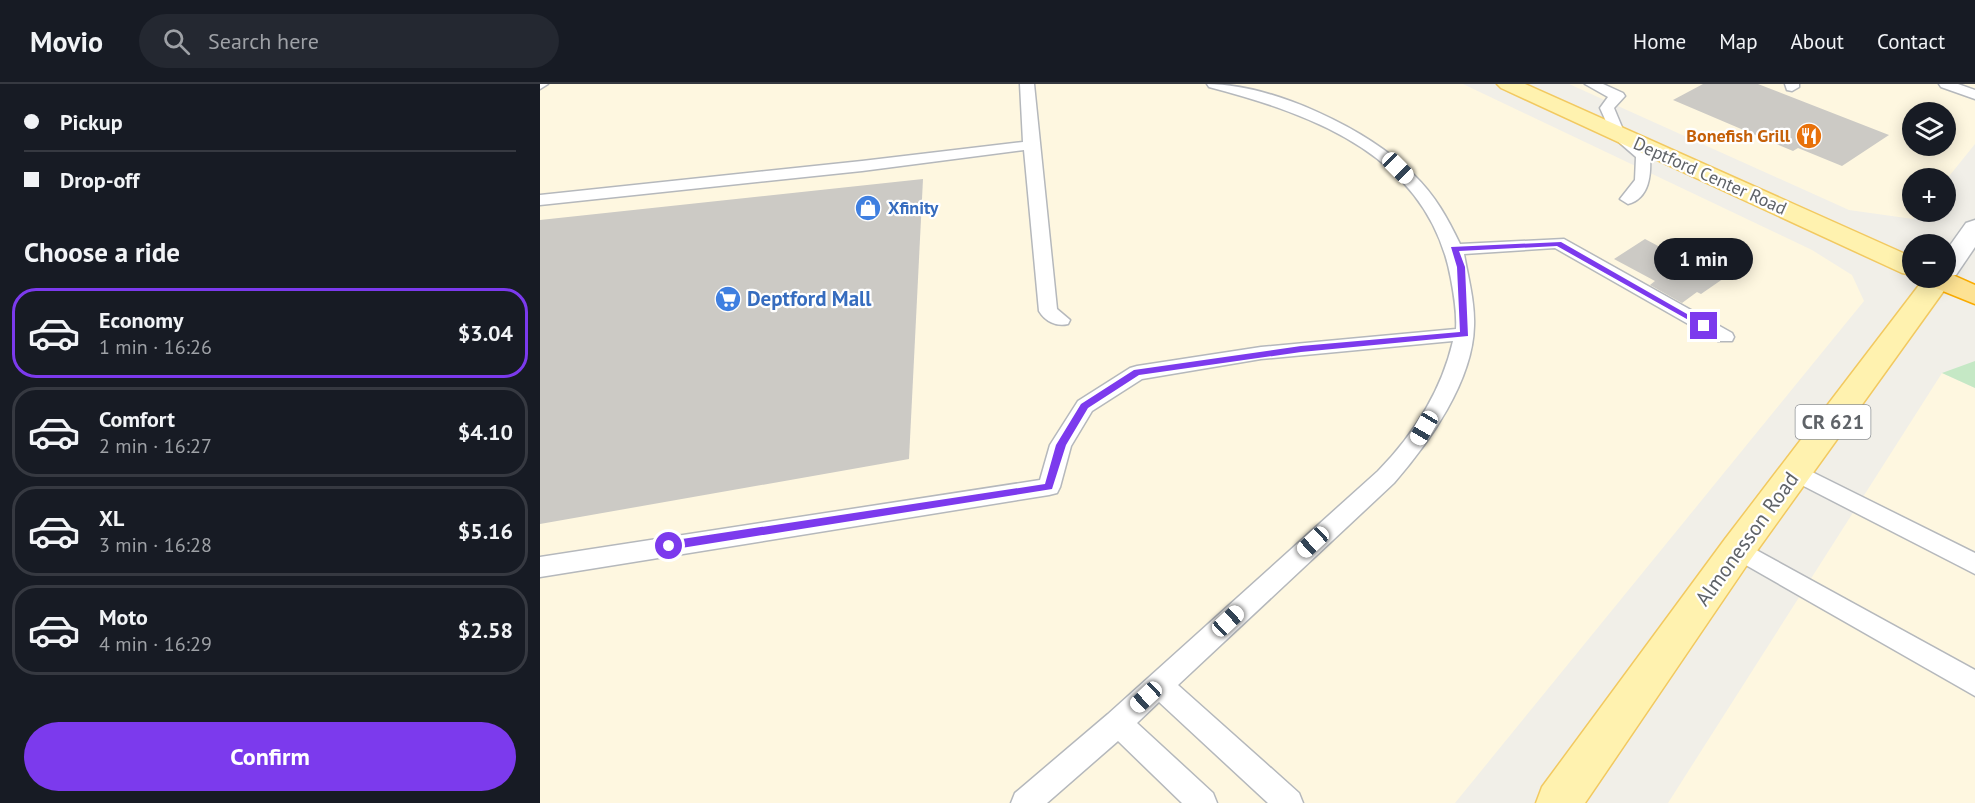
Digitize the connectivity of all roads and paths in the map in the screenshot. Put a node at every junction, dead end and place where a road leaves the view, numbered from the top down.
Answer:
1 (1027, 84) edge
2 (1214, 84) edge
3 (1508, 84) edge
4 (1592, 84) edge
5 (1948, 85) edge
6 (1975, 90) edge
7 (1975, 95) edge
8 (1618, 134) junction
9 (1031, 145) junction
10 (1628, 199) dead end
11 (540, 200) edge
12 (1975, 228) edge
13 (1454, 249) junction
14 (1956, 249) edge
15 (1902, 260) edge
16 (1956, 285) edge
17 (1924, 288) edge
18 (1975, 295) edge
19 (1061, 320) dead end
20 (1465, 334) junction
21 (1725, 337) dead end
22 (1796, 472) junction
23 (1738, 549) junction
24 (1975, 564) edge
25 (540, 567) edge
26 (1159, 684) junction
27 (1975, 684) edge
28 (1118, 723) junction
29 (1025, 803) edge
30 (1203, 803) edge
31 (1289, 803) edge
32 (1558, 803) edge

1 - 9 lane
2 - 13 lane
3 - 8 main road, Deptford Center Road
4 - 8 lane
5 - 6 lane
5 - 7 lane
8 - 10 lane
8 - 15 main road, Deptford Center Road
9 - 11 lane
9 - 19 lane
12 - 14 street, Almonesson Road / CR 621
13 - 20 lane
13 - 21 lane
16 - 18 highway
17 - 22 main road, Almonesson Road / CR 621
20 - 25 lane
20 - 26 lane
22 - 23 main road, Almonesson Road / CR 621
22 - 24 lane
23 - 27 lane
23 - 32 main road, Almonesson Road / CR 621
26 - 28 lane
26 - 31 lane
28 - 29 lane
28 - 30 lane

